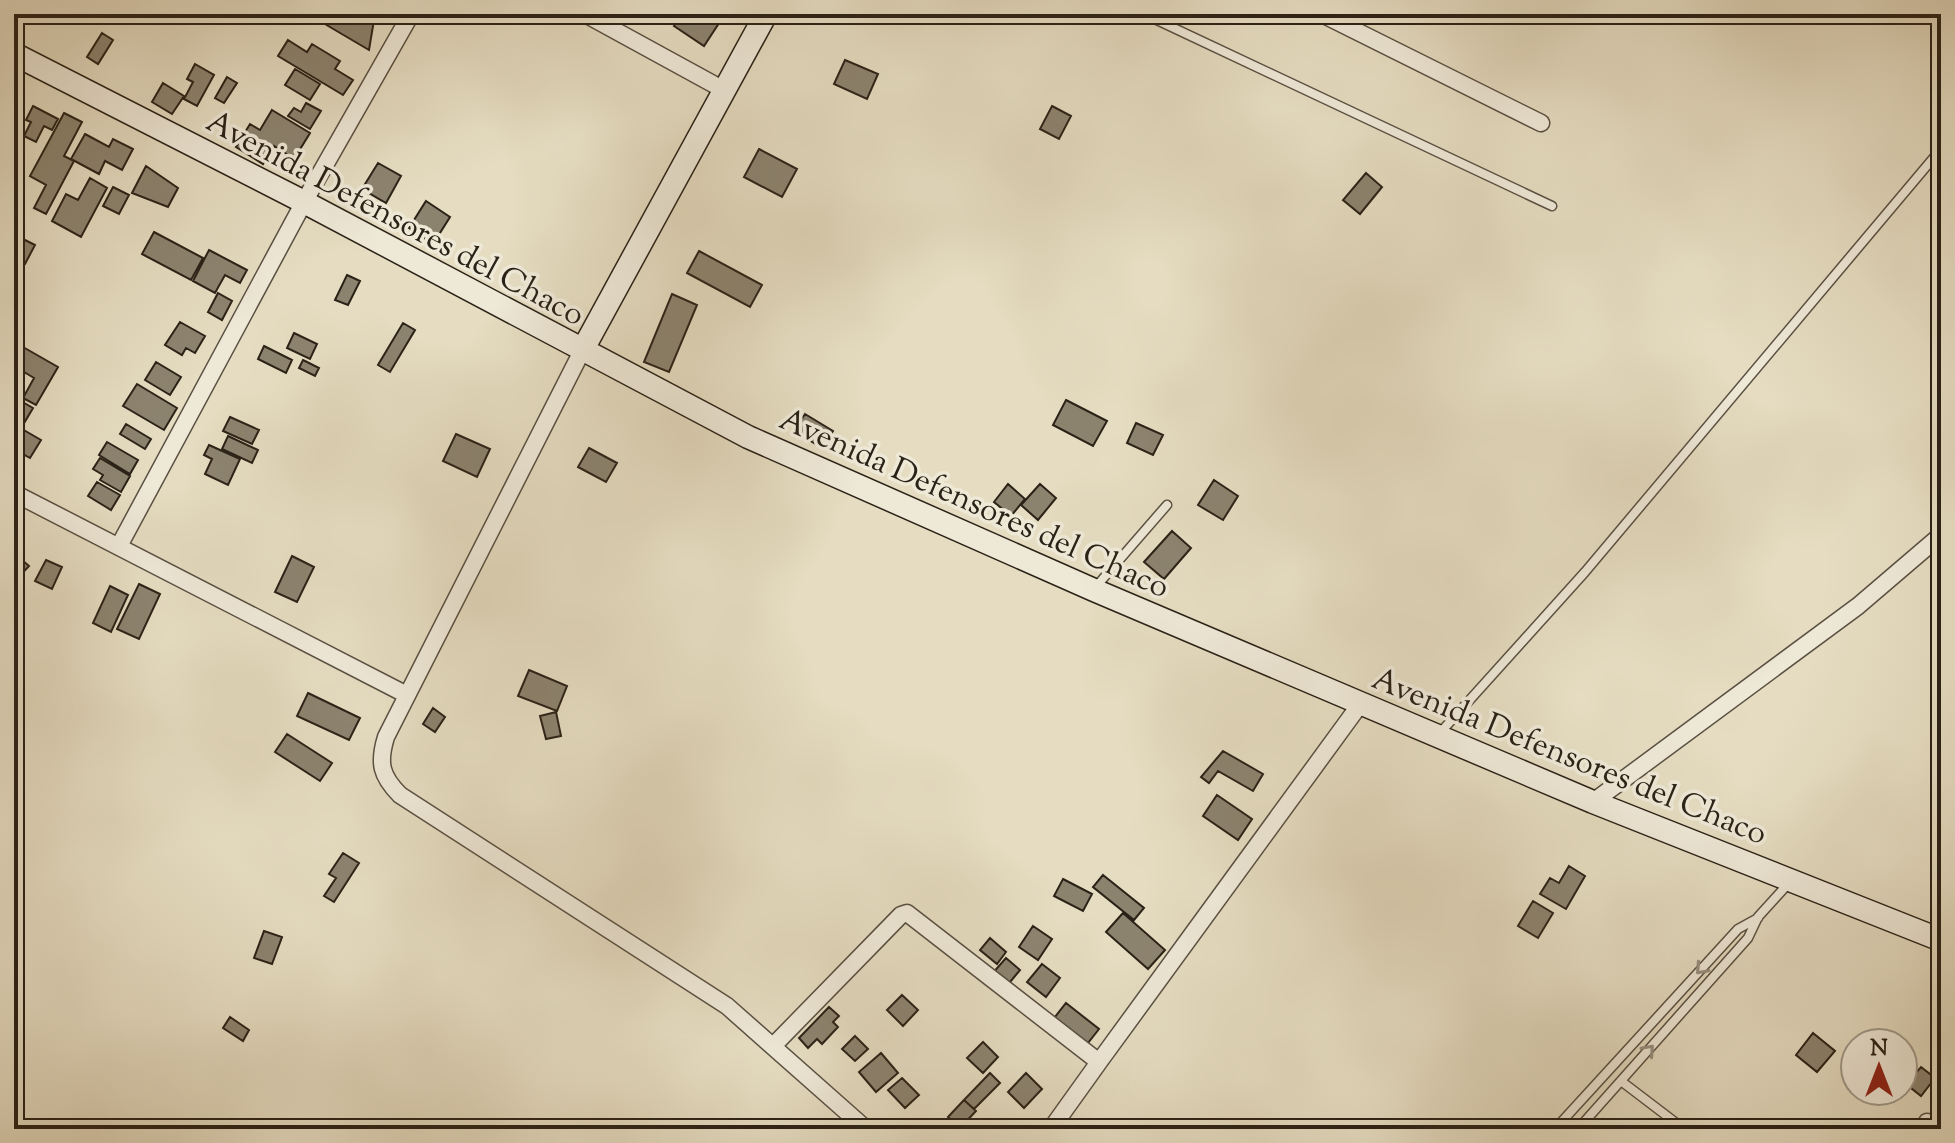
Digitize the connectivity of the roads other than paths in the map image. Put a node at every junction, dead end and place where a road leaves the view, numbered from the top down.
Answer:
1 (411, 14) edge
2 (585, 14) edge
3 (766, 14) edge
4 (1144, 14) edge
5 (1322, 14) edge
6 (14, 54) edge
7 (724, 90) junction
8 (1541, 123) dead end
9 (1941, 149) edge
10 (304, 202) junction
11 (1552, 206) dead end
12 (582, 351) junction
13 (14, 493) edge
14 (1167, 505) dead end
15 (1941, 535) edge
16 (119, 546) junction
17 (1094, 590) junction
18 (407, 695) junction
19 (1361, 703) junction
20 (1438, 736) junction
21 (1593, 802) junction
22 (1792, 881) junction
23 (1758, 917) junction
24 (1941, 940) edge
25 (774, 1045) junction
26 (1099, 1062) junction
27 (1621, 1081) junction
28 (866, 1129) edge
29 (1051, 1129) edge
30 (1555, 1129) edge
31 (1578, 1129) edge
32 (1684, 1129) edge

1 - 10 street
2 - 7 street
3 - 7 main road
4 - 11 lane
5 - 8 street
6 - 10 main road, Avenida Defensores del Chaco
7 - 12 main road
9 - 20 lane
10 - 12 main road, Avenida Defensores del Chaco
10 - 16 street
12 - 17 main road, Avenida Defensores del Chaco
12 - 18 street
13 - 16 street
14 - 17 lane
15 - 21 street
16 - 18 street
17 - 19 main road, Avenida Defensores del Chaco
18 - 25 street
19 - 20 main road, Avenida Defensores del Chaco
19 - 26 street
20 - 21 main road, Avenida Defensores del Chaco
21 - 22 main road, Avenida Defensores del Chaco
22 - 23 lane
22 - 24 main road, Avenida Defensores del Chaco
27 -> 23 lane
23 -> 30 lane
25 - 26 street
25 - 28 street
26 - 29 street
27 - 31 lane
27 - 32 lane

